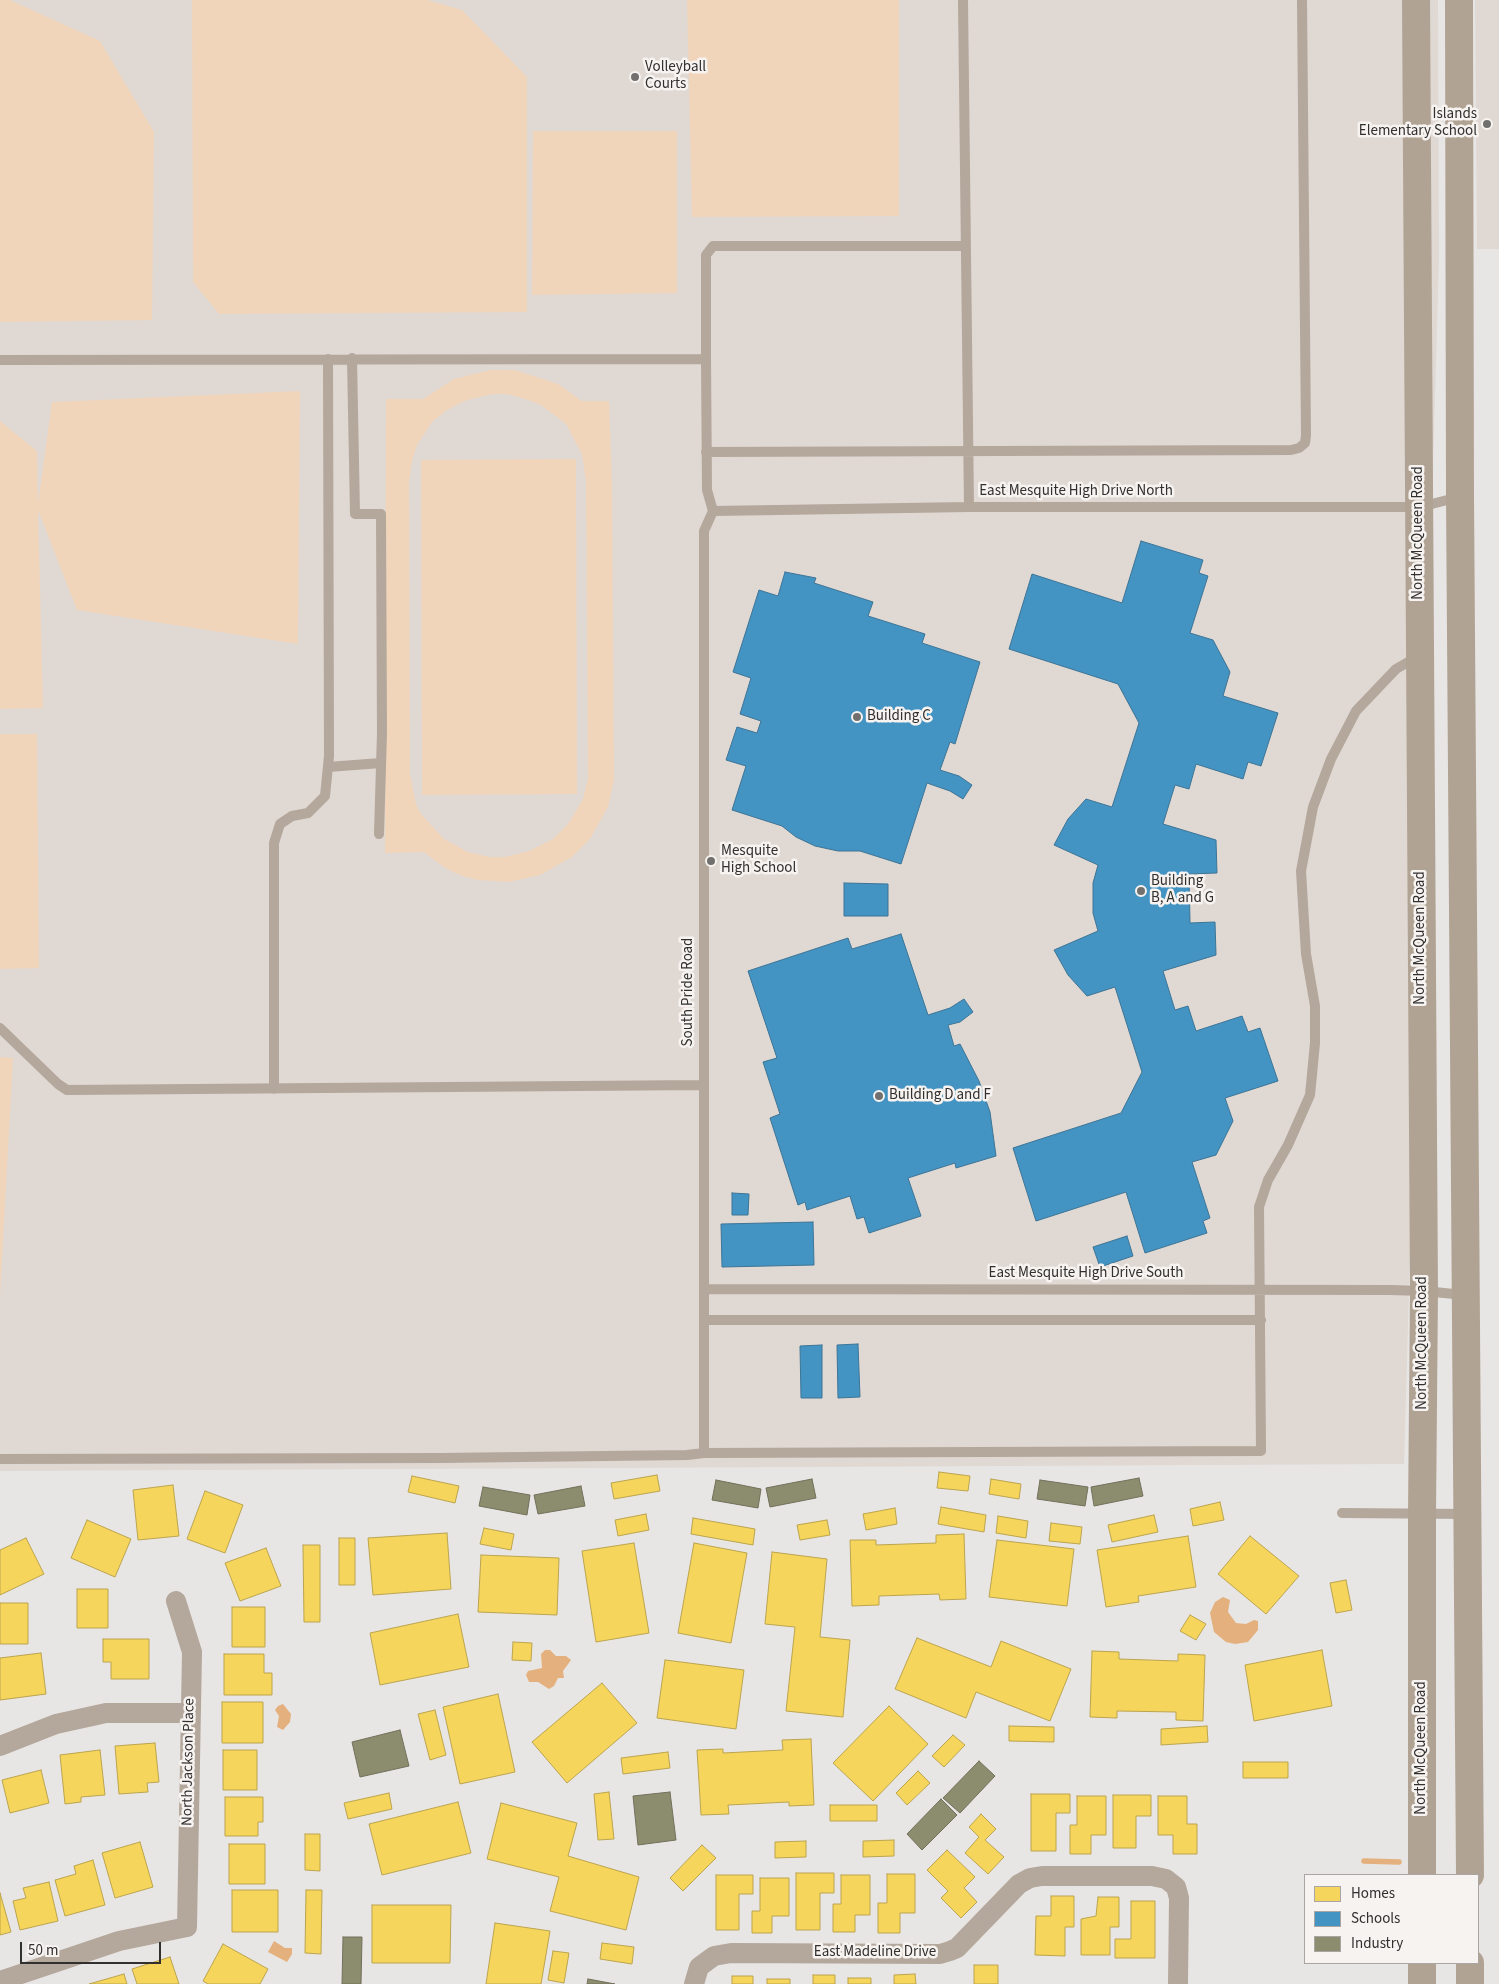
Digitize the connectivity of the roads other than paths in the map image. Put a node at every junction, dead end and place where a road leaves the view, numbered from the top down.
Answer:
1 (963, 0) edge
2 (1302, 0) edge
3 (1416, 0) edge
4 (1459, 0) edge
5 (965, 246) junction
6 (352, 358) junction
7 (328, 359) junction
8 (706, 359) junction
9 (0, 360) edge
10 (968, 451) junction
11 (706, 452) junction
12 (1460, 497) junction
13 (968, 507) junction
14 (1420, 507) junction
15 (714, 511) junction
16 (1420, 656) junction
17 (381, 763) junction
18 (328, 767) junction
19 (379, 834) dead end
20 (0, 1028) edge
21 (704, 1085) junction
22 (274, 1089) junction
23 (705, 1288) junction
24 (1261, 1290) junction
25 (1424, 1291) junction
26 (1466, 1295) junction
27 (705, 1320) junction
28 (1261, 1320) junction
29 (704, 1452) junction
30 (0, 1459) edge
31 (1342, 1513) dead end
32 (1422, 1514) junction
33 (1467, 1514) junction
34 (176, 1600) dead end
35 (189, 1713) junction
36 (0, 1746) edge
37 (1422, 1874) edge
38 (1470, 1874) edge
39 (1422, 1964) edge
40 (1470, 1964) edge
41 (0, 1981) edge
42 (694, 1983) edge
43 (1178, 1984) edge
44 (1422, 1984) edge
45 (1470, 1984) edge

1 - 5 lane
2 - 10 lane
3 - 14 main road, North McQueen Road
4 - 12 main road
5 - 8 lane
5 - 10 lane
6 - 7 lane
6 - 8 lane
6 - 17 lane
7 - 9 lane
7 - 18 lane
8 - 11 lane
10 - 11 lane
10 - 13 lane
11 - 15 lane
12 - 14 lane, East Mesquite High Drive North
12 - 26 main road
13 - 14 lane, East Mesquite High Drive North
13 - 15 lane, East Mesquite High Drive North
14 - 16 main road, North McQueen Road
15 - 21 lane, South Pride Road
16 - 24 lane
16 - 25 main road, North McQueen Road
17 - 18 lane
17 - 19 lane
18 - 22 lane
20 - 22 lane
21 - 22 lane
21 - 23 lane, South Pride Road
23 - 24 lane, East Mesquite High Drive South
23 - 27 lane, South Pride Road
24 - 25 lane, East Mesquite High Drive South
24 - 28 lane
25 - 26 lane, East Mesquite High Drive South
25 - 32 main road, North McQueen Road
26 - 33 main road
27 - 28 lane
27 - 29 lane, South Pride Road
28 - 29 lane
29 - 30 lane
31 - 32 lane
32 - 33 lane
32 - 37 main road, North McQueen Road
33 - 38 main road
34 - 35 street, North Jackson Place
35 - 36 street
35 - 41 street, North Jackson Place
39 - 44 main road
40 - 45 main road
42 - 43 street, East Madeline Drive

